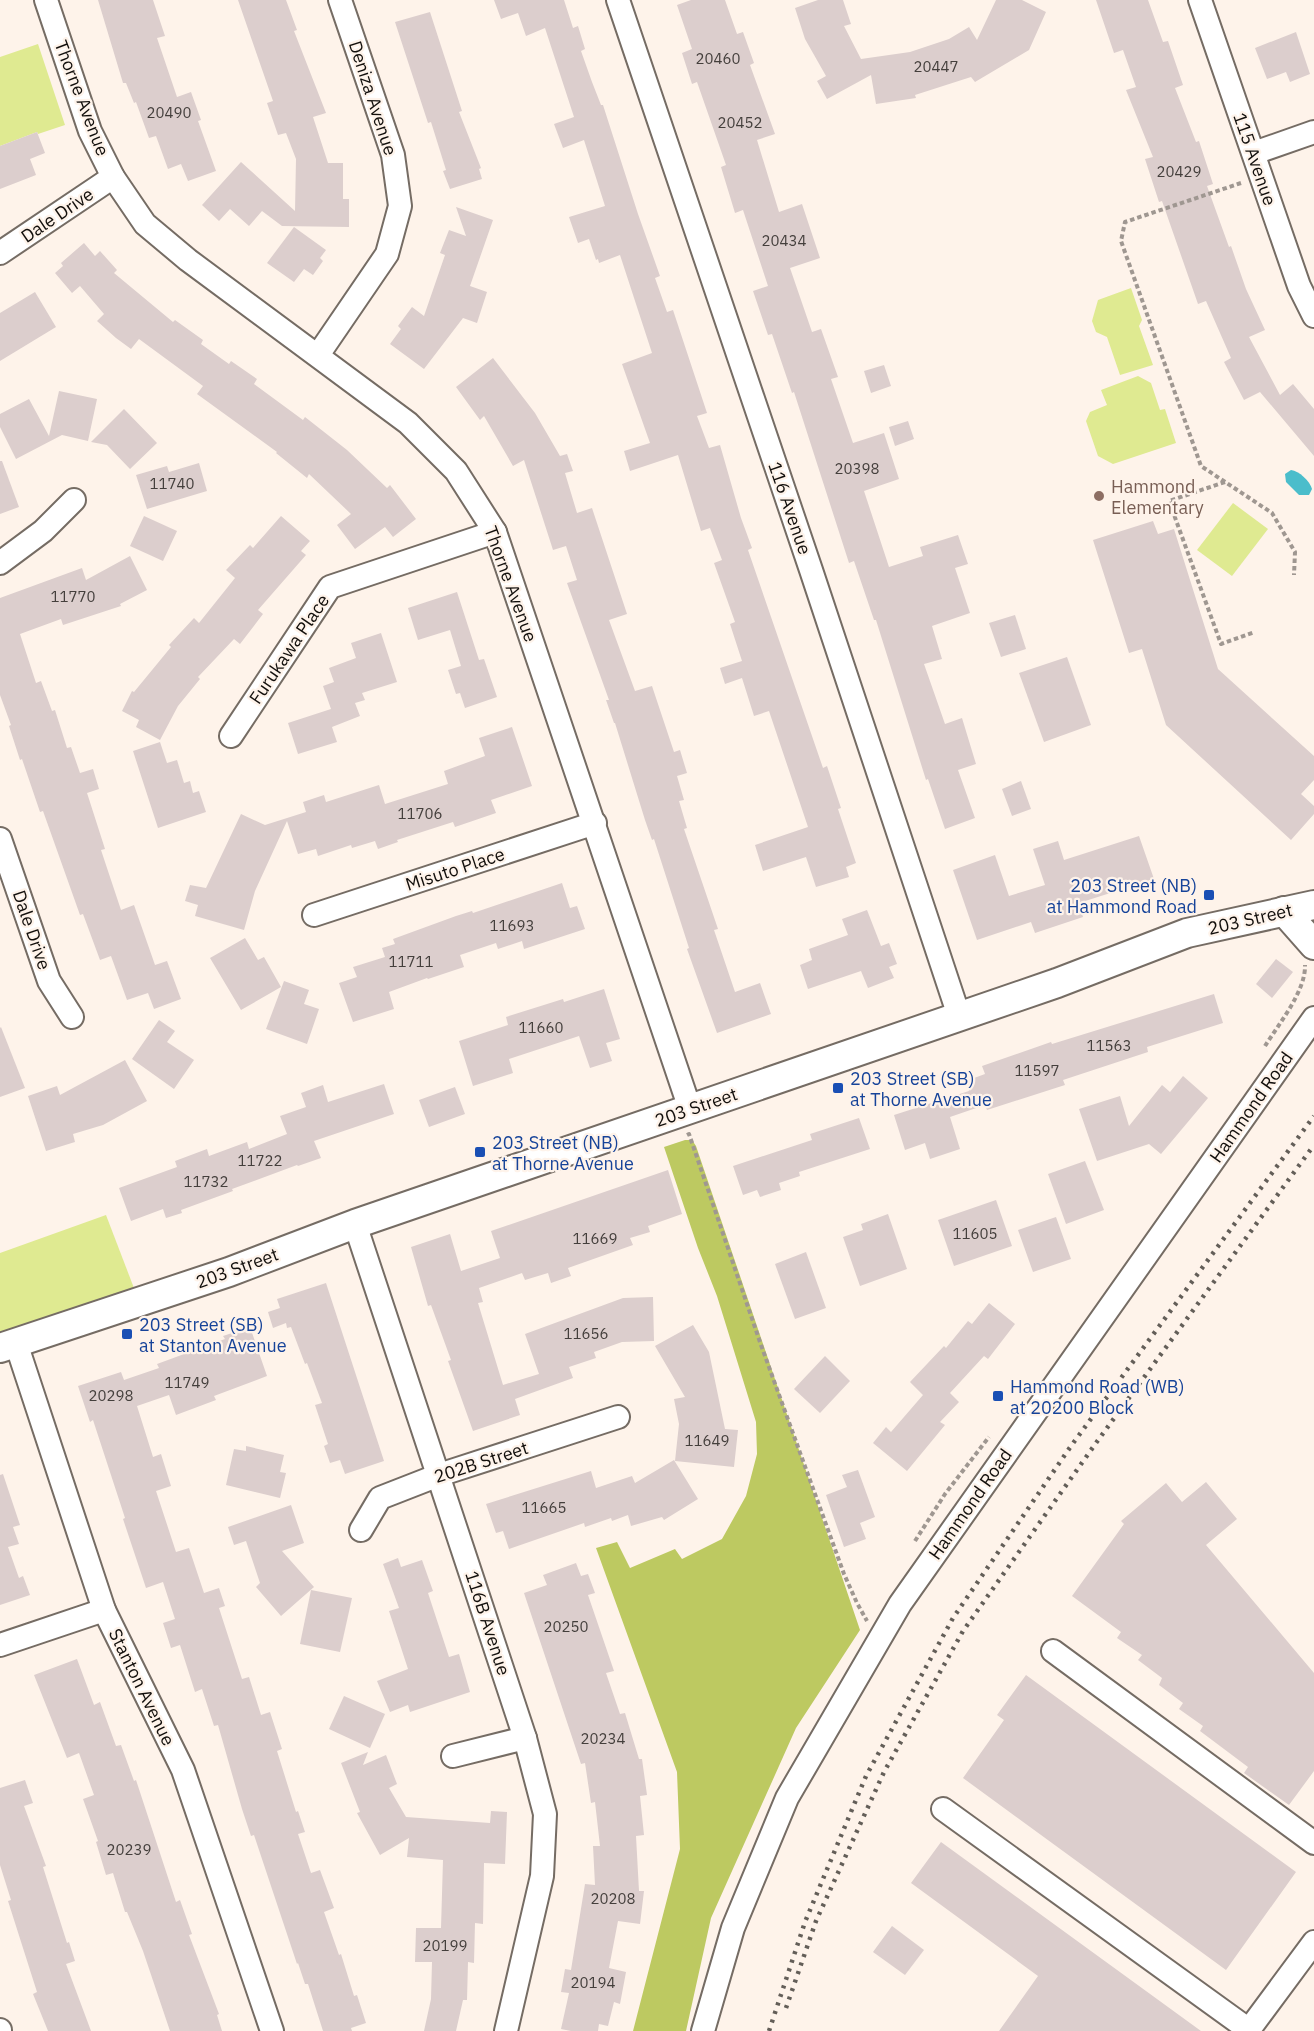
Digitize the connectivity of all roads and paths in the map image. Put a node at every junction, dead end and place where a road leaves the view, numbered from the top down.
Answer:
1 (46, 0) edge
2 (340, 0) edge
3 (618, 0) edge
4 (1200, 0) edge
5 (1314, 132) edge
6 (1254, 153) junction
7 (1262, 176) junction
8 (113, 177) junction
9 (0, 253) edge
10 (1314, 316) edge
11 (318, 355) junction
12 (1225, 482) junction
13 (74, 500) dead end
14 (495, 532) junction
15 (0, 563) edge
16 (1294, 575) dead end
17 (1255, 632) dead end
18 (231, 736) dead end
19 (595, 824) junction
20 (0, 838) edge
21 (1314, 885) edge
22 (1314, 905) edge
23 (1284, 911) junction
24 (314, 915) dead end
25 (1187, 933) junction
26 (1314, 945) edge
27 (959, 1016) junction
28 (72, 1017) dead end
29 (1314, 1018) edge
30 (689, 1122) junction
31 (355, 1224) junction
32 (8, 1345) edge
33 (618, 1417) dead end
34 (439, 1475) junction
35 (361, 1530) dead end
36 (829, 1532) dead end
37 (104, 1610) junction
38 (0, 1645) edge
39 (1053, 1651) dead end
40 (525, 1738) junction
41 (453, 1756) dead end
42 (943, 1809) dead end
43 (1314, 1843) edge
44 (1314, 1942) edge
45 (1248, 2030) edge
46 (272, 2031) edge
47 (506, 2031) edge
48 (703, 2031) edge

1 - 8 street, Thorne Avenue
2 - 11 street, Deniza Avenue
3 - 27 street, 116 Avenue
4 - 6 street, 115 Avenue
5 - 6 street
6 - 7 street, 115 Avenue
7 - 10 street, 115 Avenue
7 - 12 path
8 - 9 street, Dale Drive
8 - 11 street, Thorne Avenue
11 - 14 street, Thorne Avenue
12 - 16 path
12 - 17 path
13 - 15 street
14 - 18 street, Furukawa Place
14 - 19 street, Thorne Avenue
19 - 24 street, Misuto Place
19 - 30 street, Thorne Avenue
20 - 28 street, Dale Drive
21 - 25 main road, 203 Street
22 - 23 main road, 203 Street
23 - 25 main road, 203 Street
23 - 26 main road
25 - 27 main road, 203 Street
27 - 30 main road, 203 Street
29 - 48 street, Hammond Road
30 - 31 main road, 203 Street
30 - 36 path
31 - 32 main road, 203 Street
31 - 34 street, 116B Avenue
32 - 37 street, Stanton Avenue
33 - 34 street, 202B Street
34 - 35 street, 202B Street
34 - 40 street, 116B Avenue
37 - 38 street
37 - 46 street, Stanton Avenue
39 - 43 street
40 - 41 street
40 - 47 street, 116B Avenue
42 - 45 street
44 - 45 street

